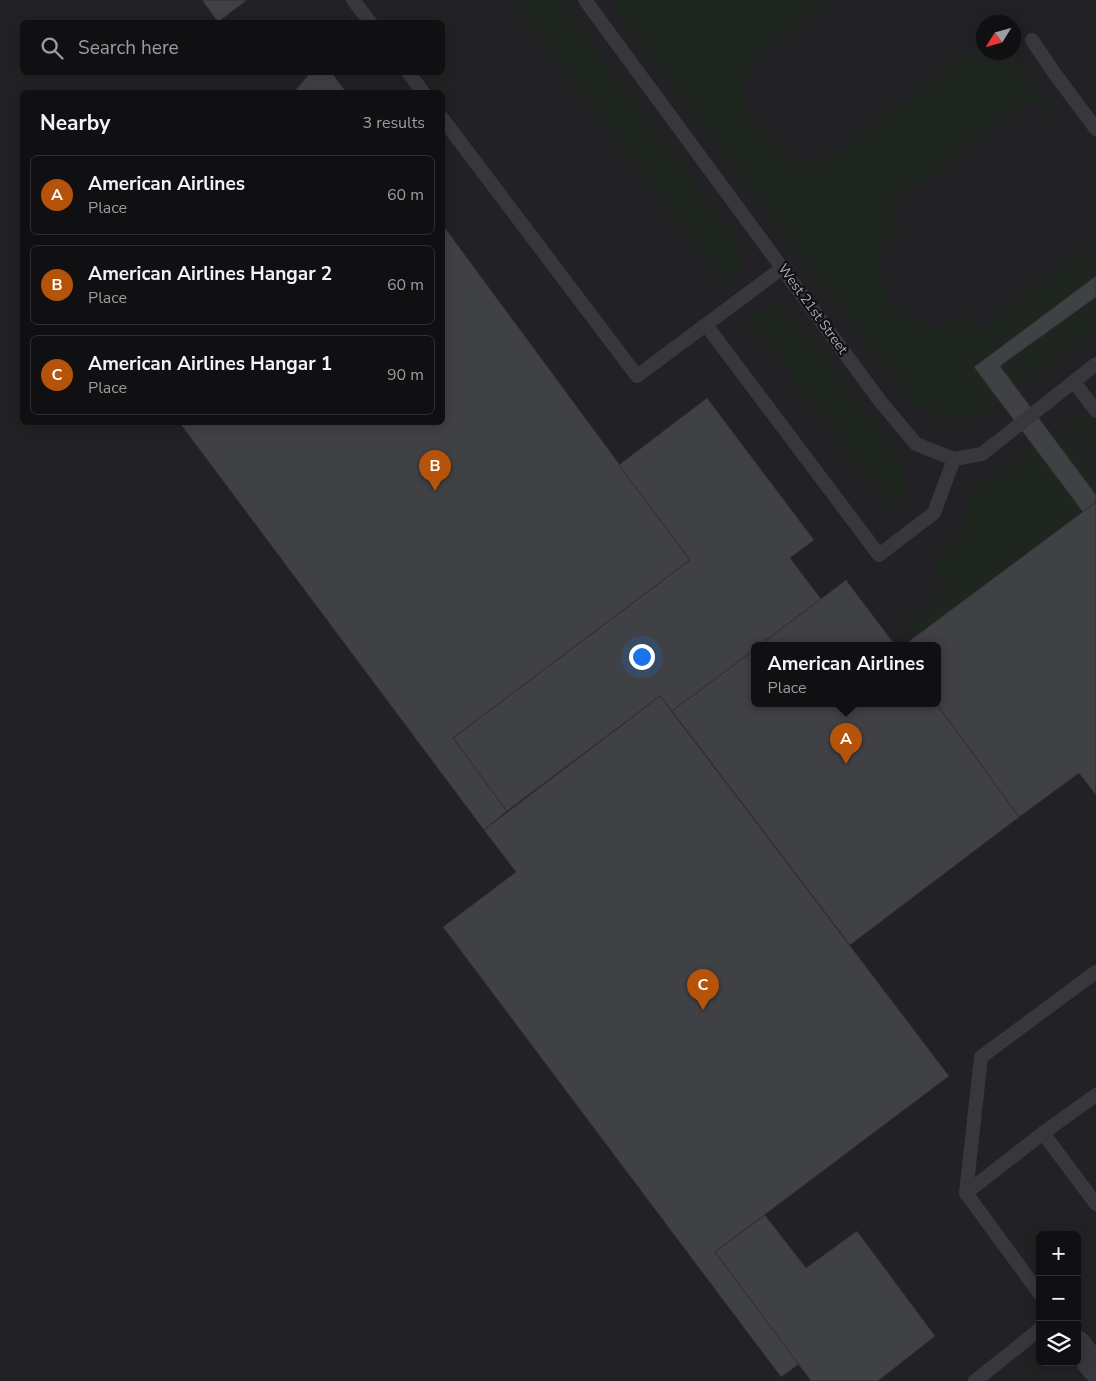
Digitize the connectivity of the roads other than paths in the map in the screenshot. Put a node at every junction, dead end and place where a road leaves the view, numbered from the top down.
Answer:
1 (353, 0) edge
2 (585, 0) edge
3 (368, 20) edge
4 (1032, 40) dead end
5 (410, 75) edge
6 (422, 90) edge
7 (445, 122) edge
8 (1096, 129) edge
9 (782, 268) junction
10 (706, 325) junction
11 (1096, 364) edge
12 (1074, 382) junction
13 (1096, 411) edge
14 (954, 459) junction
15 (1096, 972) edge
16 (1096, 1095) edge
17 (1043, 1134) junction
18 (966, 1193) junction
19 (1096, 1204) edge
20 (1036, 1289) edge
21 (1036, 1332) edge
22 (1081, 1349) edge
23 (1096, 1369) edge
24 (975, 1381) edge

1 - 3 lane
2 - 9 lane, West 21st Street
4 - 8 lane
5 - 6 lane
7 - 10 lane
9 - 10 lane
9 - 14 lane, West 21st Street
10 - 14 lane
11 - 12 lane
12 - 13 lane
12 - 14 lane
15 - 18 lane
16 - 17 lane
17 - 18 lane
17 - 19 lane
18 - 20 lane
21 - 24 lane
22 - 23 street

